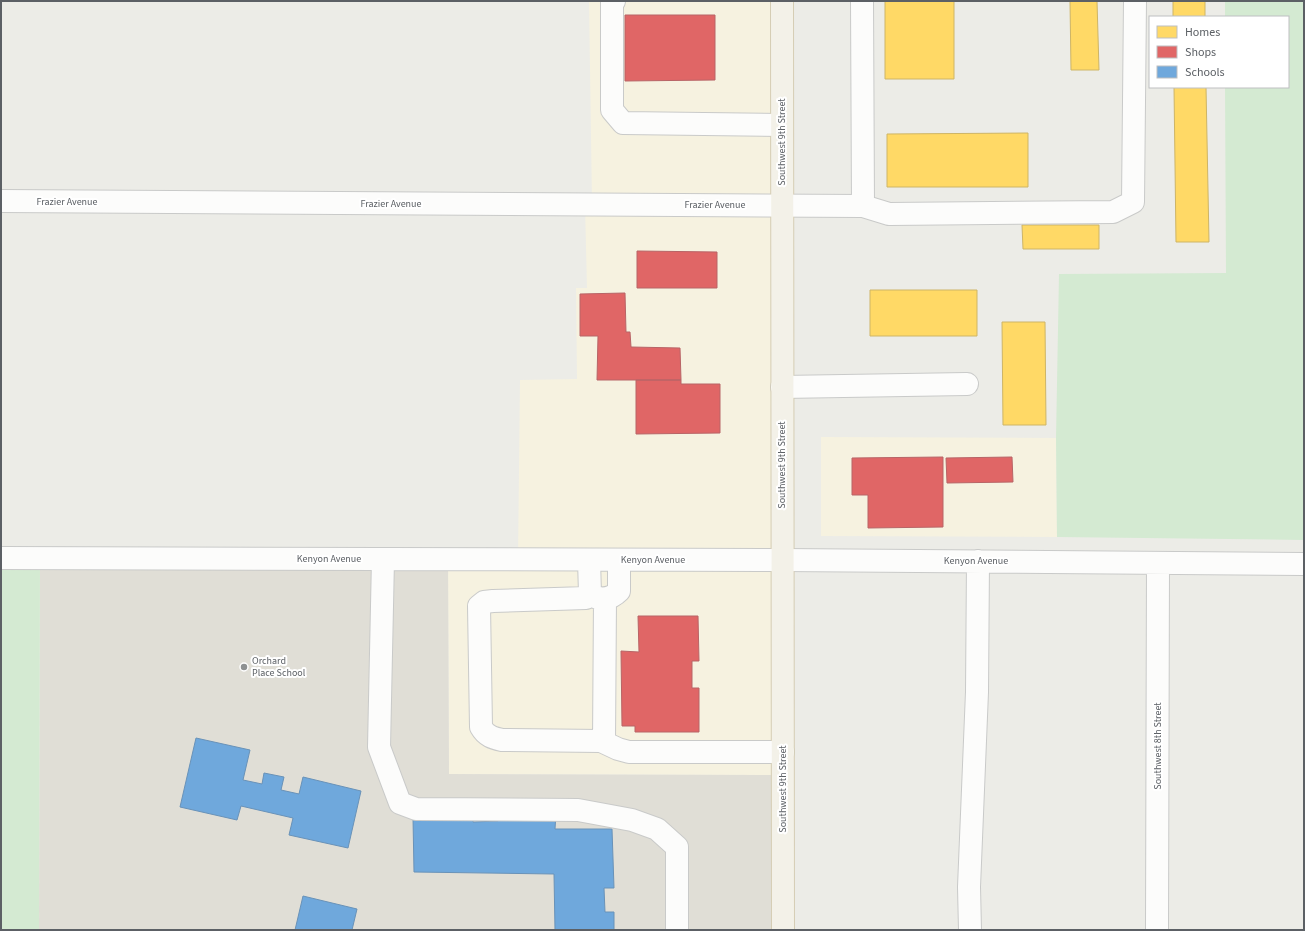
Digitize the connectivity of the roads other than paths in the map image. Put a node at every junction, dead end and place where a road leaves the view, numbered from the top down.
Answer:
1 (614, 1) edge
2 (782, 1) edge
3 (862, 1) edge
4 (1135, 1) edge
5 (782, 125) junction
6 (1, 201) edge
7 (782, 205) junction
8 (863, 206) junction
9 (967, 384) dead end
10 (782, 386) junction
11 (1, 558) edge
12 (383, 559) junction
13 (590, 560) junction
14 (619, 560) junction
15 (782, 560) junction
16 (978, 562) junction
17 (1158, 563) junction
18 (1304, 564) edge
19 (597, 597) junction
20 (604, 742) junction
21 (783, 752) junction
22 (677, 930) edge
23 (783, 930) edge
24 (970, 930) edge
25 (1157, 930) edge

1 - 5 street
2 - 5 main road, Southwest 9th Street
3 - 8 street
4 - 8 street, Frazier Avenue
5 - 7 main road, Southwest 9th Street
6 - 7 street, Frazier Avenue
7 - 8 street, Frazier Avenue
7 - 10 main road, Southwest 9th Street
9 - 10 street
10 - 15 main road, Southwest 9th Street
11 - 12 street, Kenyon Avenue
12 - 13 street, Kenyon Avenue
12 - 22 street
13 - 14 street, Kenyon Avenue
13 - 19 street
14 - 15 street, Kenyon Avenue
14 - 19 street
15 - 16 street, Kenyon Avenue
15 - 21 main road, Southwest 9th Street
16 - 17 street, Kenyon Avenue
16 - 24 street
17 - 18 street, Kenyon Avenue
17 - 25 street, Southwest 8th Street
19 - 20 street
19 - 20 street
20 - 21 street
21 - 23 main road, Southwest 9th Street

